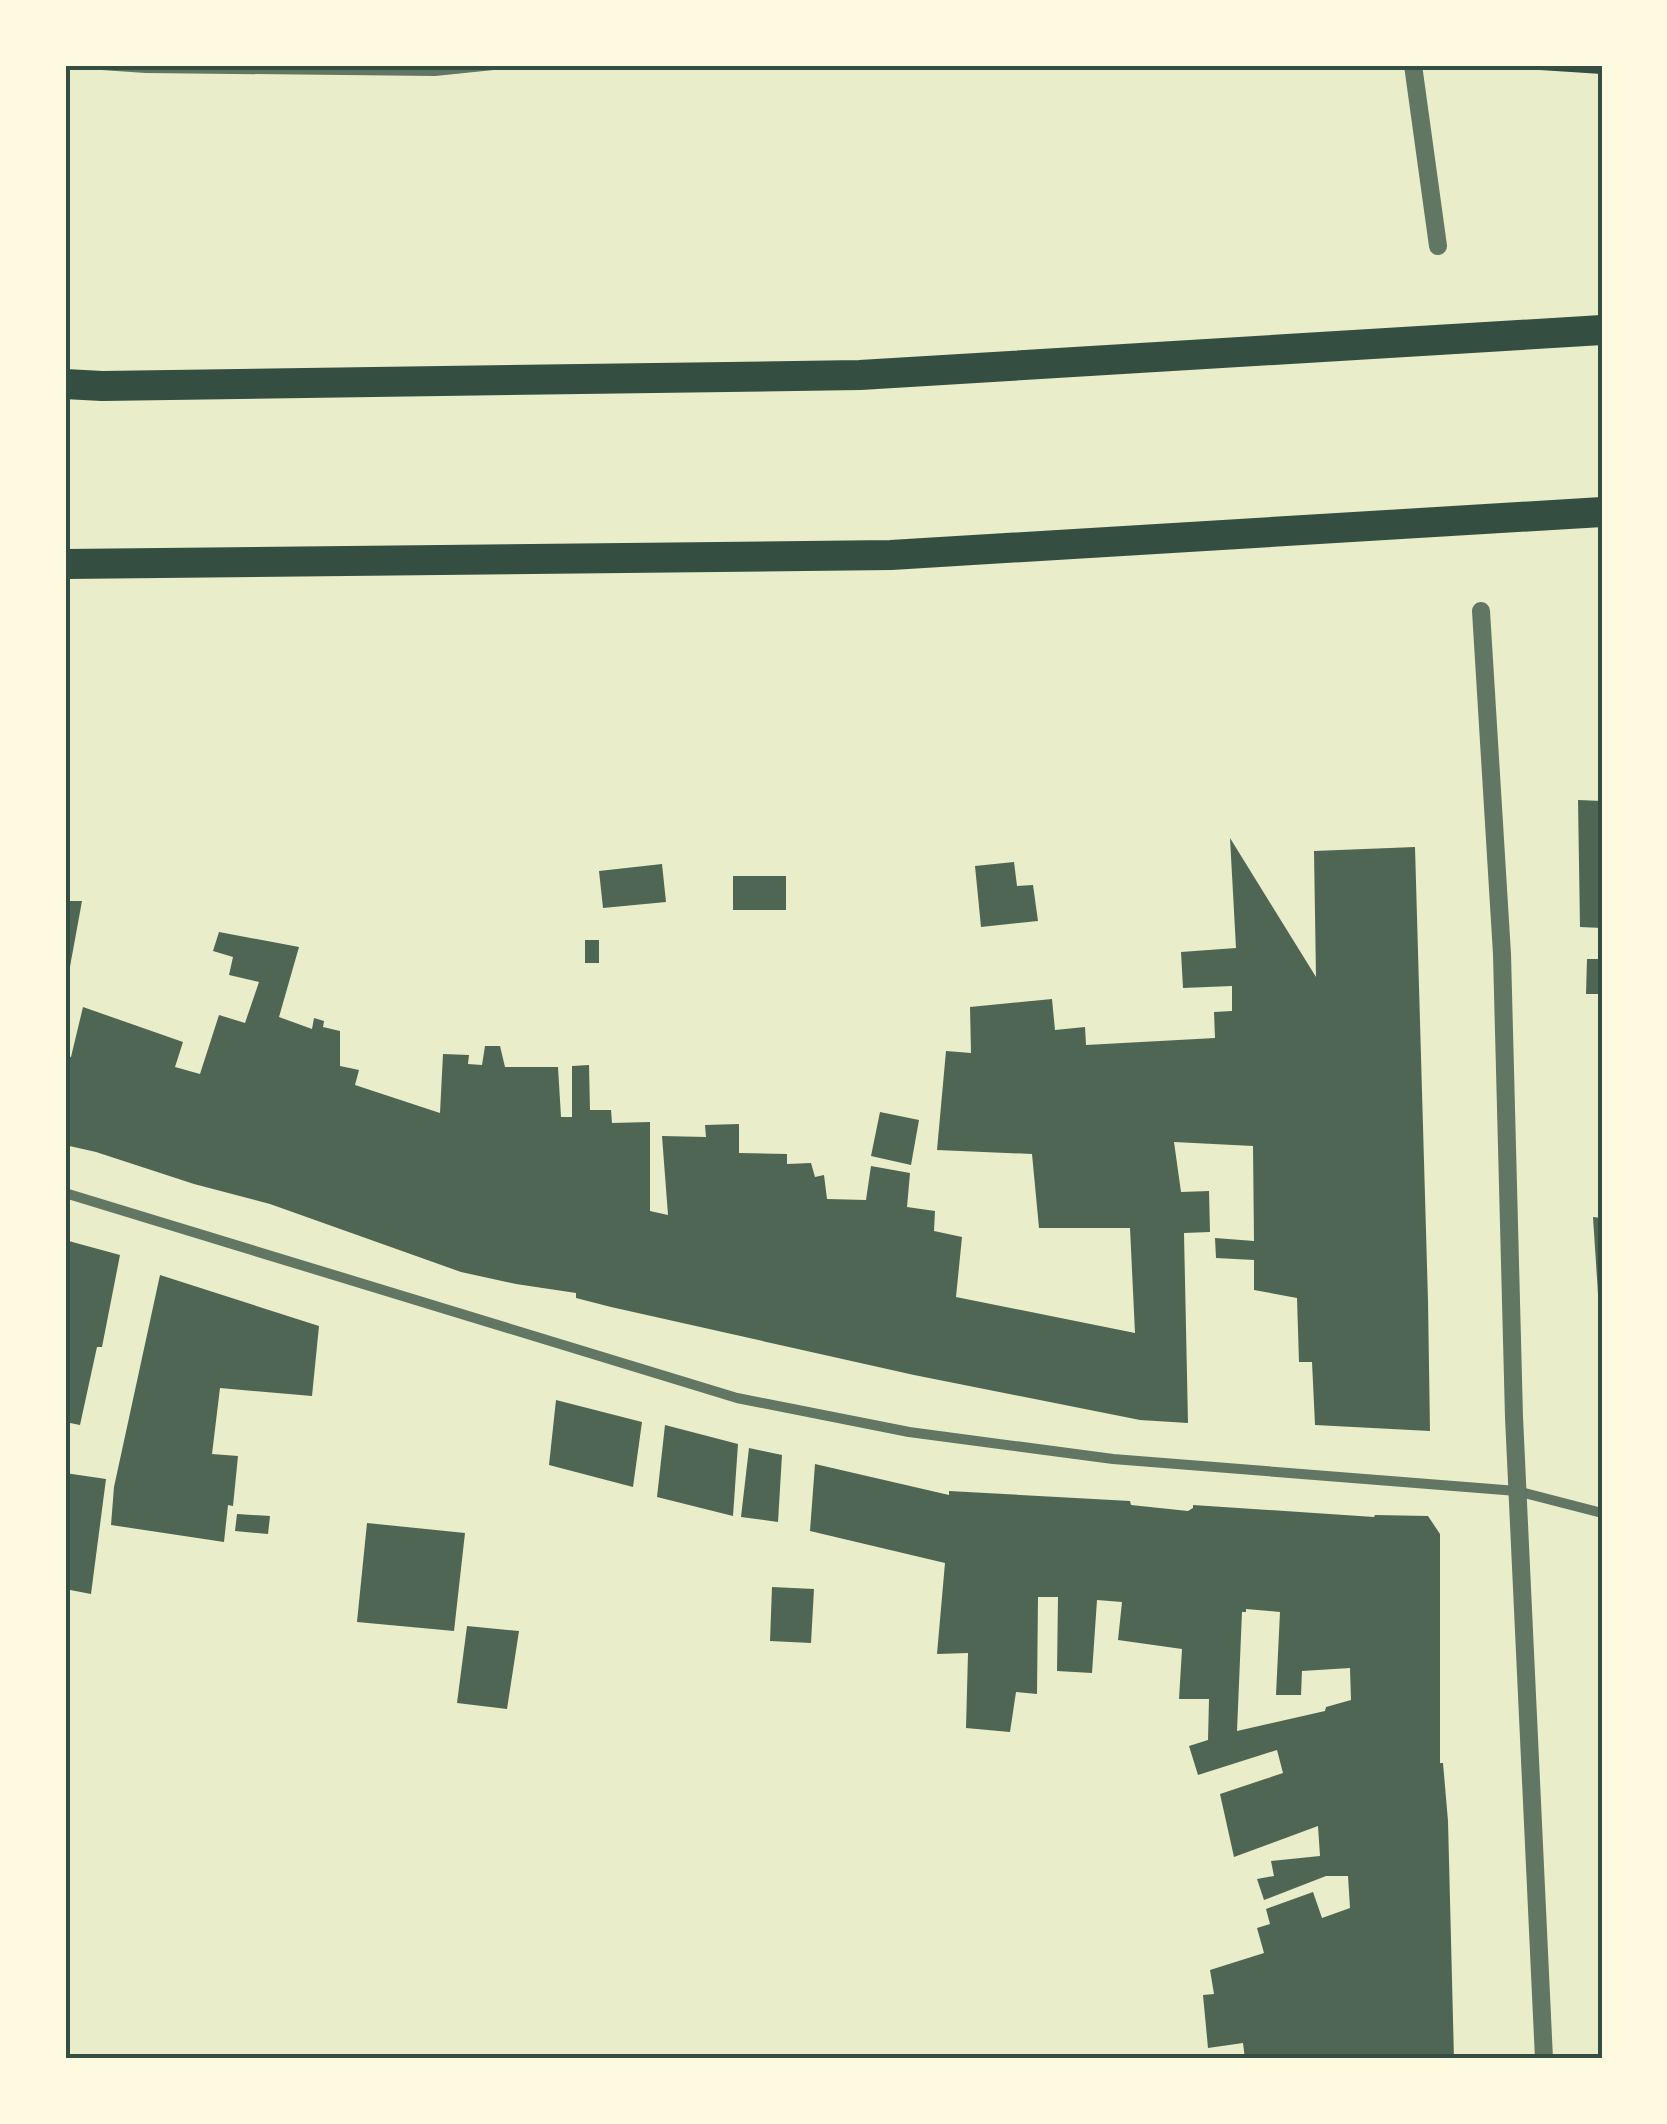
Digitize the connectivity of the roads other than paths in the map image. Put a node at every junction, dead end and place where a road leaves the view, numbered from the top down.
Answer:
1 (102, 65) edge
2 (493, 65) edge
3 (1412, 65) edge
4 (1438, 246) dead end
5 (1602, 330) edge
6 (65, 384) edge
7 (1602, 512) edge
8 (65, 564) edge
9 (1481, 611) dead end
10 (65, 1193) edge
11 (1517, 1491) junction
12 (1602, 1513) edge
13 (1544, 2059) edge

1 - 2 street
3 - 4 street
5 - 6 highway
7 - 8 highway
9 - 11 street
10 - 11 street
11 - 12 street
11 - 13 street

